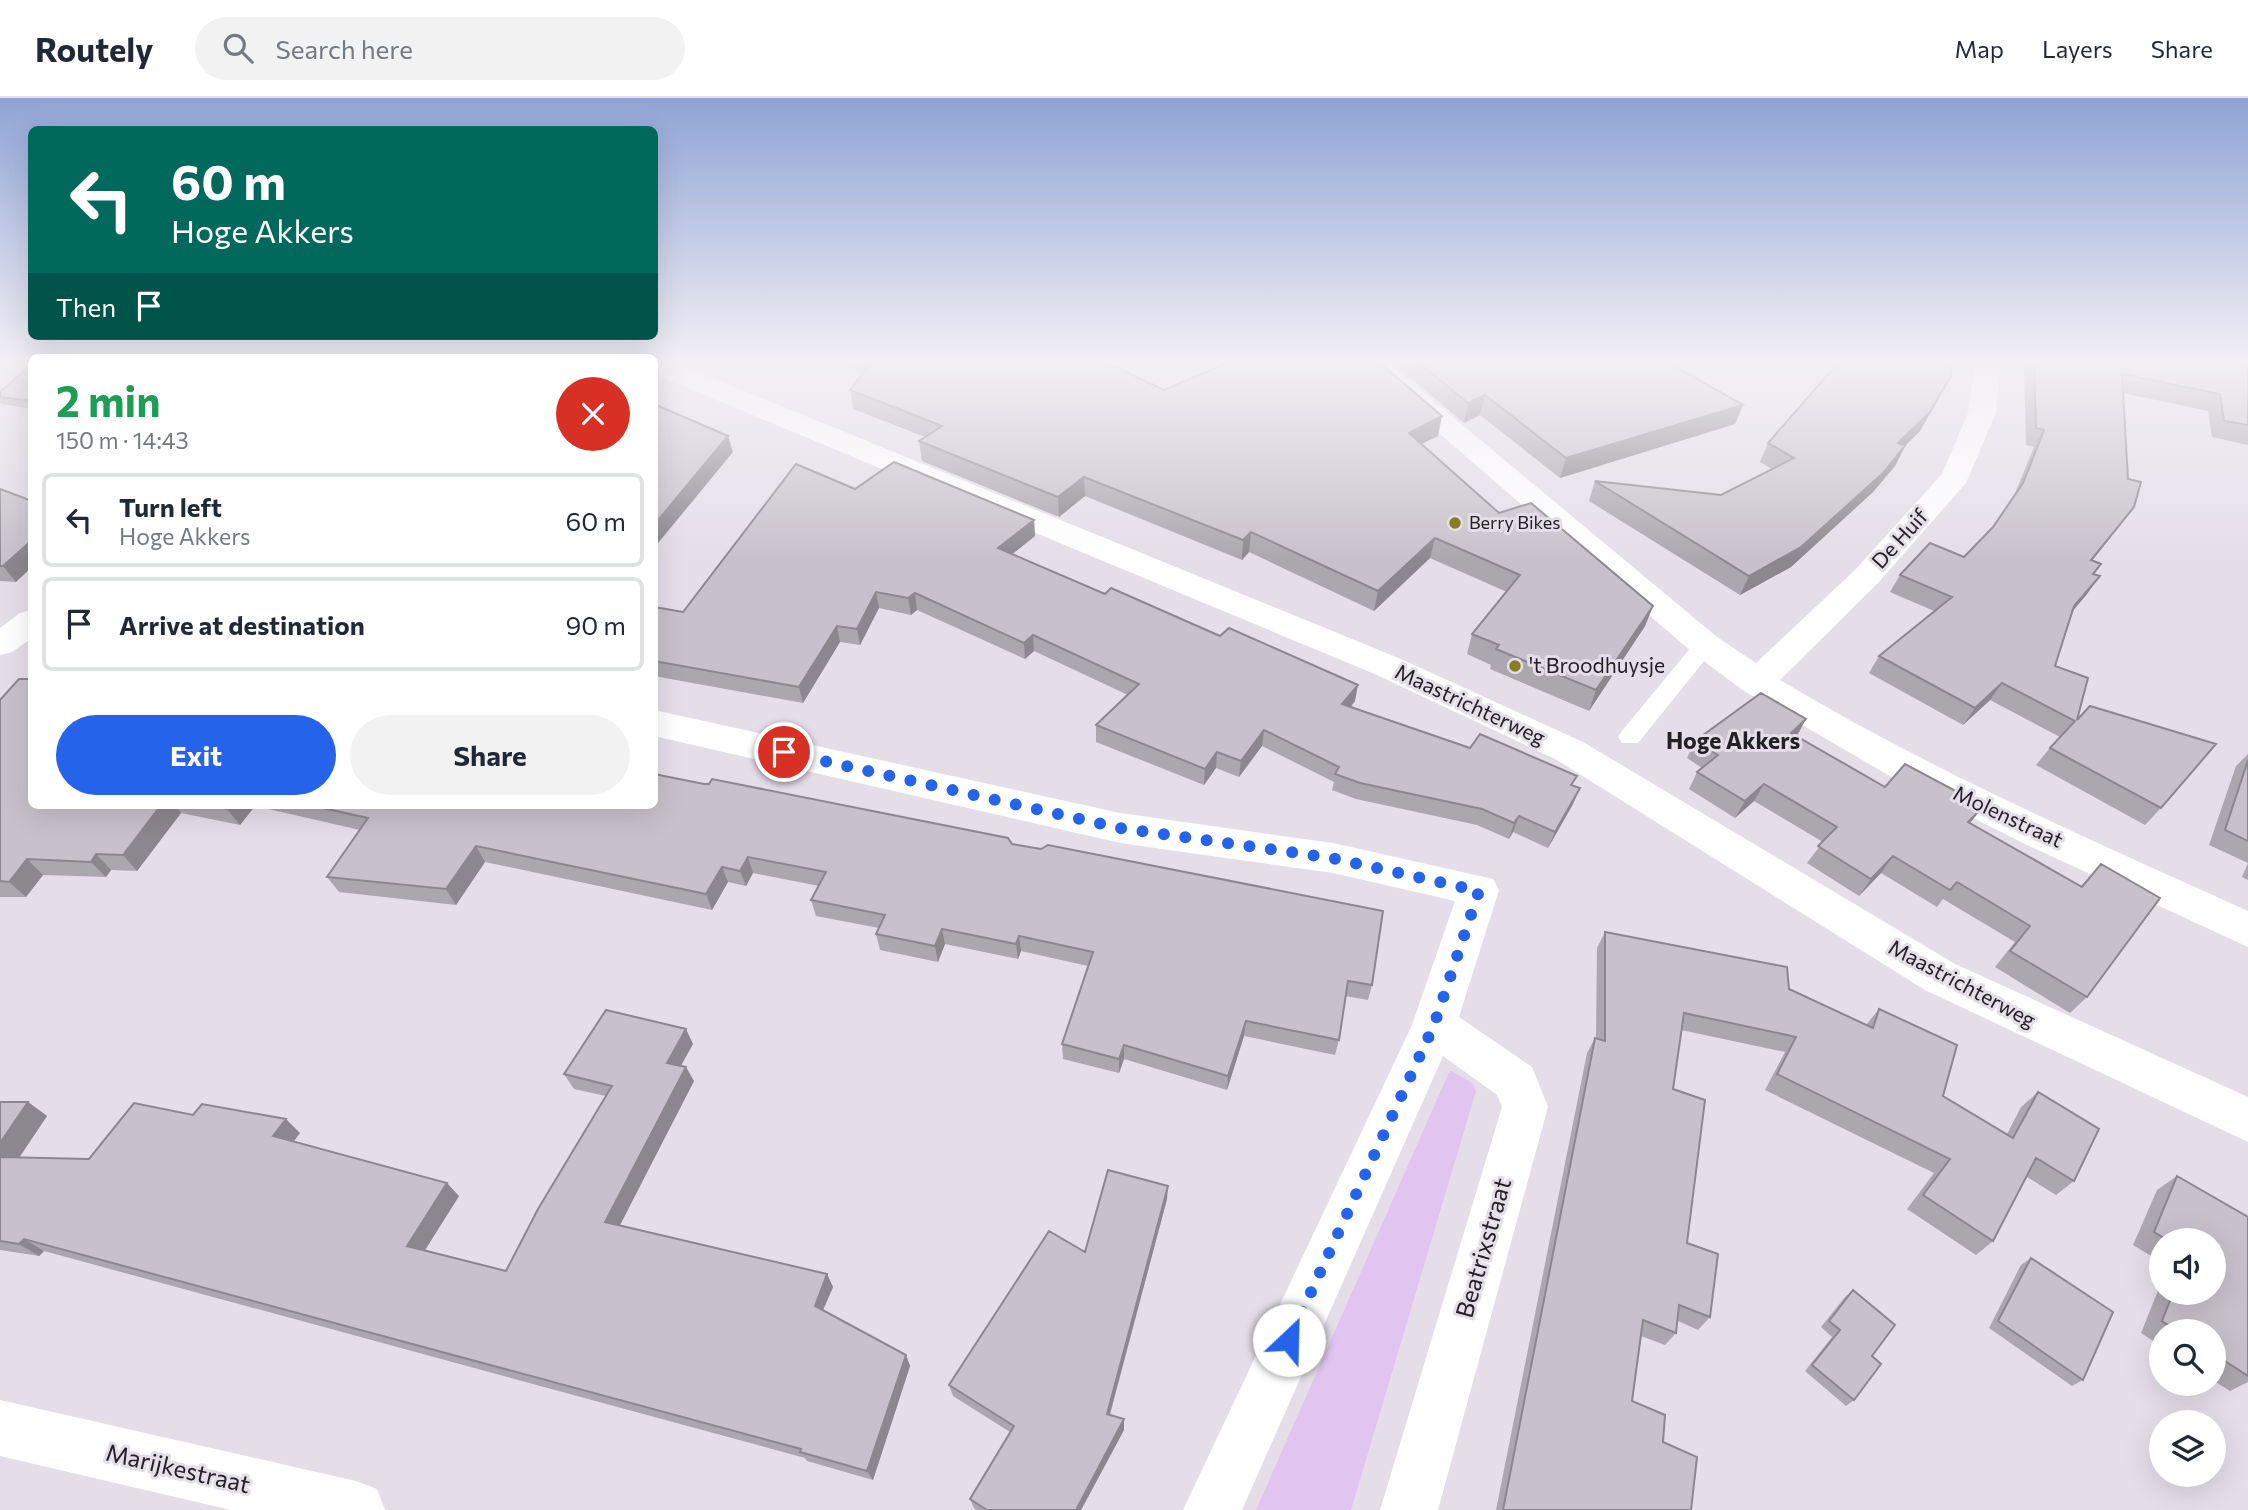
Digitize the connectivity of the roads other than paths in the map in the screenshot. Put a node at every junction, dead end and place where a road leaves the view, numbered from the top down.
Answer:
1 (811, 429) edge
2 (1449, 429) edge
3 (1976, 429) edge
4 (1705, 645) junction
5 (1756, 683) junction
6 (658, 724) edge
7 (1630, 737) dead end
8 (2248, 930) edge
9 (1434, 1025) junction
10 (2248, 1120) edge
11 (0, 1428) edge
12 (356, 1510) edge
13 (1212, 1510) edge
14 (1409, 1510) edge

1 - 10 street, Maastrichterweg
2 - 4 street, Molenstraat
3 - 5 street, De Huif
4 - 5 street, Molenstraat
4 - 7 lane
5 - 8 street, Molenstraat
6 - 9 street
9 - 13 street
9 - 14 street, Beatrixstraat
11 - 12 street, Marijkestraat

